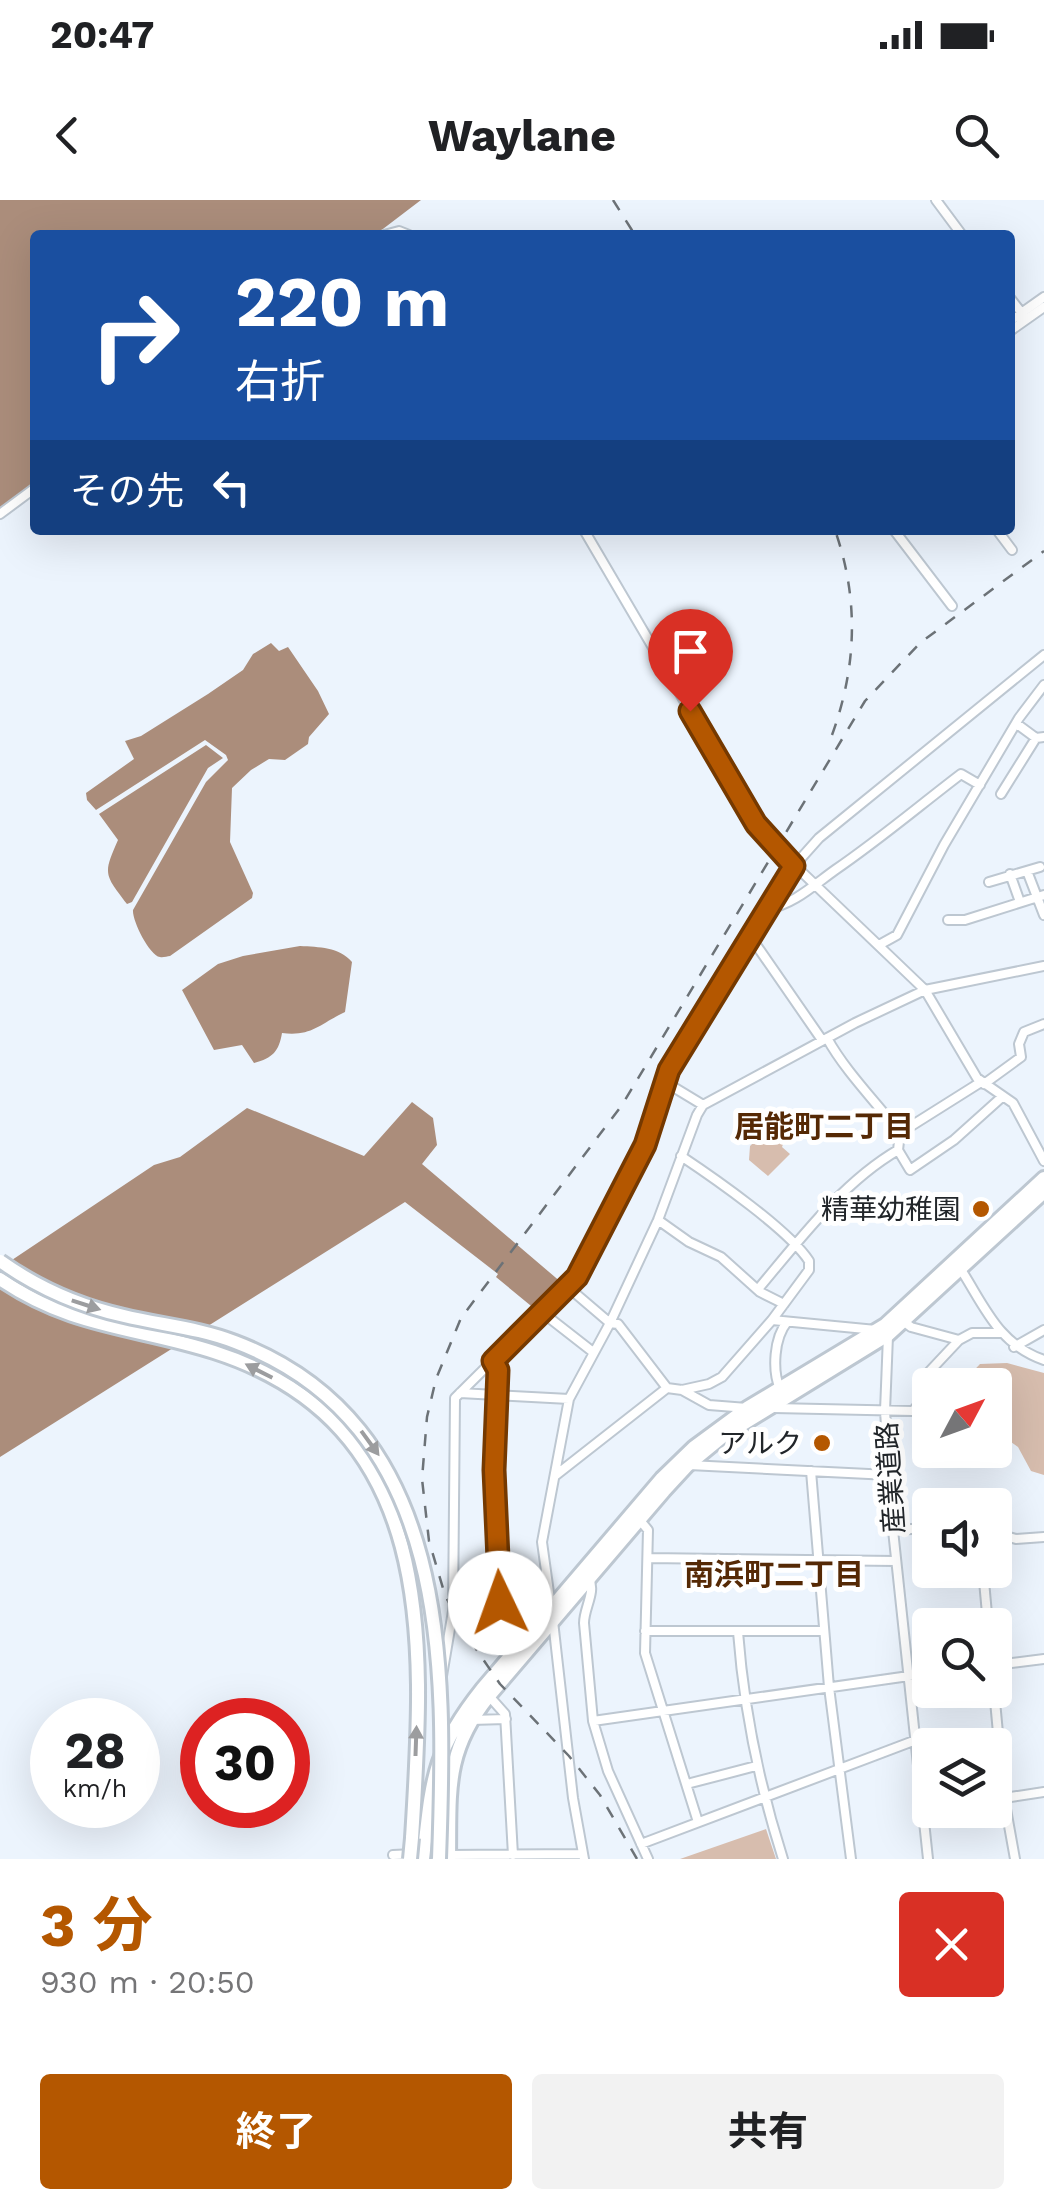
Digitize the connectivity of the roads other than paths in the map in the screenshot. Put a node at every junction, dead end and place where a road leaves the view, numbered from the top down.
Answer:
1 (936, 200) edge
2 (958, 230) edge
3 (1044, 297) edge
4 (1015, 304) edge
5 (1044, 307) edge
6 (1024, 316) junction
7 (1015, 319) edge
8 (1015, 326) edge
9 (30, 492) edge
10 (0, 514) edge
11 (587, 535) edge
12 (898, 535) edge
13 (1001, 535) edge
14 (1012, 550) dead end
15 (952, 606) dead end
16 (1044, 655) edge
17 (1044, 685) edge
18 (1016, 724) junction
19 (1040, 738) edge
20 (980, 785) junction
21 (1001, 794) dead end
22 (794, 866) junction
23 (1040, 867) dead end
24 (1027, 871) junction
25 (1010, 874) junction
26 (989, 882) dead end
27 (814, 885) junction
28 (1040, 896) edge
29 (1020, 902) junction
30 (767, 909) junction
31 (1044, 914) edge
32 (948, 920) dead end
33 (750, 936) junction
34 (879, 945) junction
35 (1044, 966) edge
36 (925, 990) junction
37 (1044, 1024) edge
38 (824, 1039) junction
39 (665, 1082) junction
40 (982, 1083) junction
41 (1003, 1096) junction
42 (703, 1105) junction
43 (900, 1133) junction
44 (898, 1150) junction
45 (681, 1156) junction
46 (1044, 1161) edge
47 (1044, 1178) edge
48 (1044, 1192) edge
49 (658, 1220) junction
50 (794, 1245) junction
51 (0, 1261) edge
52 (960, 1268) junction
53 (0, 1279) edge
54 (569, 1288) junction
55 (759, 1288) junction
56 (784, 1304) junction
57 (542, 1314) junction
58 (772, 1320) junction
59 (903, 1321) junction
60 (786, 1322) junction
61 (610, 1323) junction
62 (884, 1330) junction
63 (1044, 1330) edge
64 (1000, 1333) junction
65 (959, 1340) junction
66 (1014, 1347) junction
67 (593, 1352) junction
68 (1044, 1360) edge
69 (493, 1361) junction
70 (667, 1388) junction
71 (780, 1389) junction
72 (682, 1390) junction
73 (460, 1393) junction
74 (497, 1394) junction
75 (569, 1399) junction
76 (715, 1405) junction
77 (756, 1407) junction
78 (885, 1411) junction
79 (724, 1423) junction
80 (688, 1465) junction
81 (811, 1472) junction
82 (890, 1474) junction
83 (556, 1476) junction
84 (636, 1516) junction
85 (912, 1529) edge
86 (893, 1530) junction
87 (1044, 1537) edge
88 (1012, 1538) edge
89 (648, 1558) junction
90 (819, 1560) junction
91 (896, 1561) junction
92 (589, 1580) junction
93 (552, 1615) junction
94 (645, 1630) junction
95 (824, 1631) junction
96 (738, 1632) junction
97 (1044, 1659) edge
98 (512, 1662) junction
99 (1012, 1663) edge
100 (908, 1676) junction
101 (912, 1676) edge
102 (829, 1687) junction
103 (489, 1696) junction
104 (743, 1699) junction
105 (663, 1710) junction
106 (506, 1719) junction
107 (593, 1721) junction
108 (465, 1724) junction
109 (914, 1728) edge
110 (912, 1741) edge
111 (756, 1766) junction
112 (840, 1768) junction
113 (687, 1784) junction
114 (1044, 1792) edge
115 (764, 1797) junction
116 (1012, 1797) edge
117 (698, 1822) junction
118 (925, 1828) edge
119 (1009, 1828) edge
120 (641, 1844) junction
121 (393, 1854) dead end
122 (513, 1856) edge
123 (584, 1856) edge
124 (419, 1857) edge
125 (446, 1858) edge
126 (648, 1859) edge
127 (783, 1859) edge
128 (851, 1859) edge
129 (928, 1859) edge
130 (1014, 1859) edge

1 - 2 street
3 - 6 street
4 - 6 street
5 - 6 street
6 - 7 street
6 - 8 street
9 - 10 street
11 - 22 street
12 - 15 street
13 - 14 street
16 - 22 street
17 - 18 street
18 - 19 street
18 - 20 street
19 - 21 street
20 - 27 street
20 - 34 street
22 - 27 street
22 - 30 street
23 - 24 street
24 - 25 street
24 - 28 street
25 - 26 street
25 - 29 street
27 - 30 street
27 - 34 street
28 - 29 street
28 - 31 street
29 - 32 street
30 - 33 street
33 - 38 street
33 - 39 street
34 - 36 street
35 - 36 street
36 - 38 street
36 - 40 street
37 - 40 street
38 - 42 street
38 - 43 street
39 - 42 street
39 - 54 street
40 - 41 street
40 - 43 street
41 - 44 street
41 - 46 street
42 - 45 street
43 - 44 street
44 - 50 street
45 - 49 street
45 - 50 street
47 - 62 highway
48 - 52 highway
49 - 55 street
49 - 61 street
50 - 55 street
50 - 56 street
51 -> 125 highway, bridge
52 - 59 highway
52 - 64 street
124 -> 53 highway, bridge
54 - 57 street
54 - 61 street
55 - 56 street
56 - 58 street
57 - 67 street
57 - 69 street
58 - 60 street
58 - 72 street
59 - 62 highway
59 - 65 street
60 - 62 street
60 - 71 street
61 - 67 street
61 - 70 street
62 - 71 highway
62 - 77 highway
62 - 78 street, 産業道路
63 - 66 street
64 - 65 street
64 - 66 street
65 - 78 street
66 - 68 street
67 - 75 street
69 - 73 street
69 - 74 street
70 - 72 street
70 - 83 street
71 - 77 highway
72 - 76 street
73 - 74 street
73 - 108 street
74 - 75 street
74 - 98 street
75 - 83 street
76 - 77 street
76 - 79 street
77 - 78 street
77 - 79 highway
77 - 80 highway
78 - 82 street, 産業道路
79 - 84 highway
80 - 81 street
80 - 84 highway
81 - 82 street
81 - 90 street
82 - 86 street, 産業道路
83 - 93 street
84 - 89 street
84 - 92 highway
84 - 93 highway
85 - 86 street
86 - 91 street, 産業道路
87 - 88 street
89 - 90 street
89 - 94 street
90 - 91 street
90 - 95 street
91 - 100 street, 産業道路
92 - 93 highway
92 - 107 street
93 - 98 highway
93 - 123 street
94 - 96 street
94 - 105 street
95 - 96 street
95 - 102 street
96 - 104 street
97 - 99 street
98 - 103 highway
98 - 108 highway
100 - 101 street
100 - 102 street
100 - 109 street, 産業道路
102 - 104 street
102 - 112 street
103 - 106 street
103 - 108 highway
104 - 105 street
104 - 111 street
105 - 107 street
105 - 113 street
106 - 108 street
106 - 122 street
107 - 120 street
108 - 124 highway
108 - 125 highway
110 - 112 street
111 - 113 street
111 - 115 street
112 - 115 street
112 - 128 street
113 - 117 street
114 - 116 street
115 - 117 street
115 - 127 street
117 - 120 street
118 - 129 street, 産業道路
119 - 130 street
120 - 126 street
121 - 124 street
122 - 123 street
122 - 125 street
124 - 125 street

